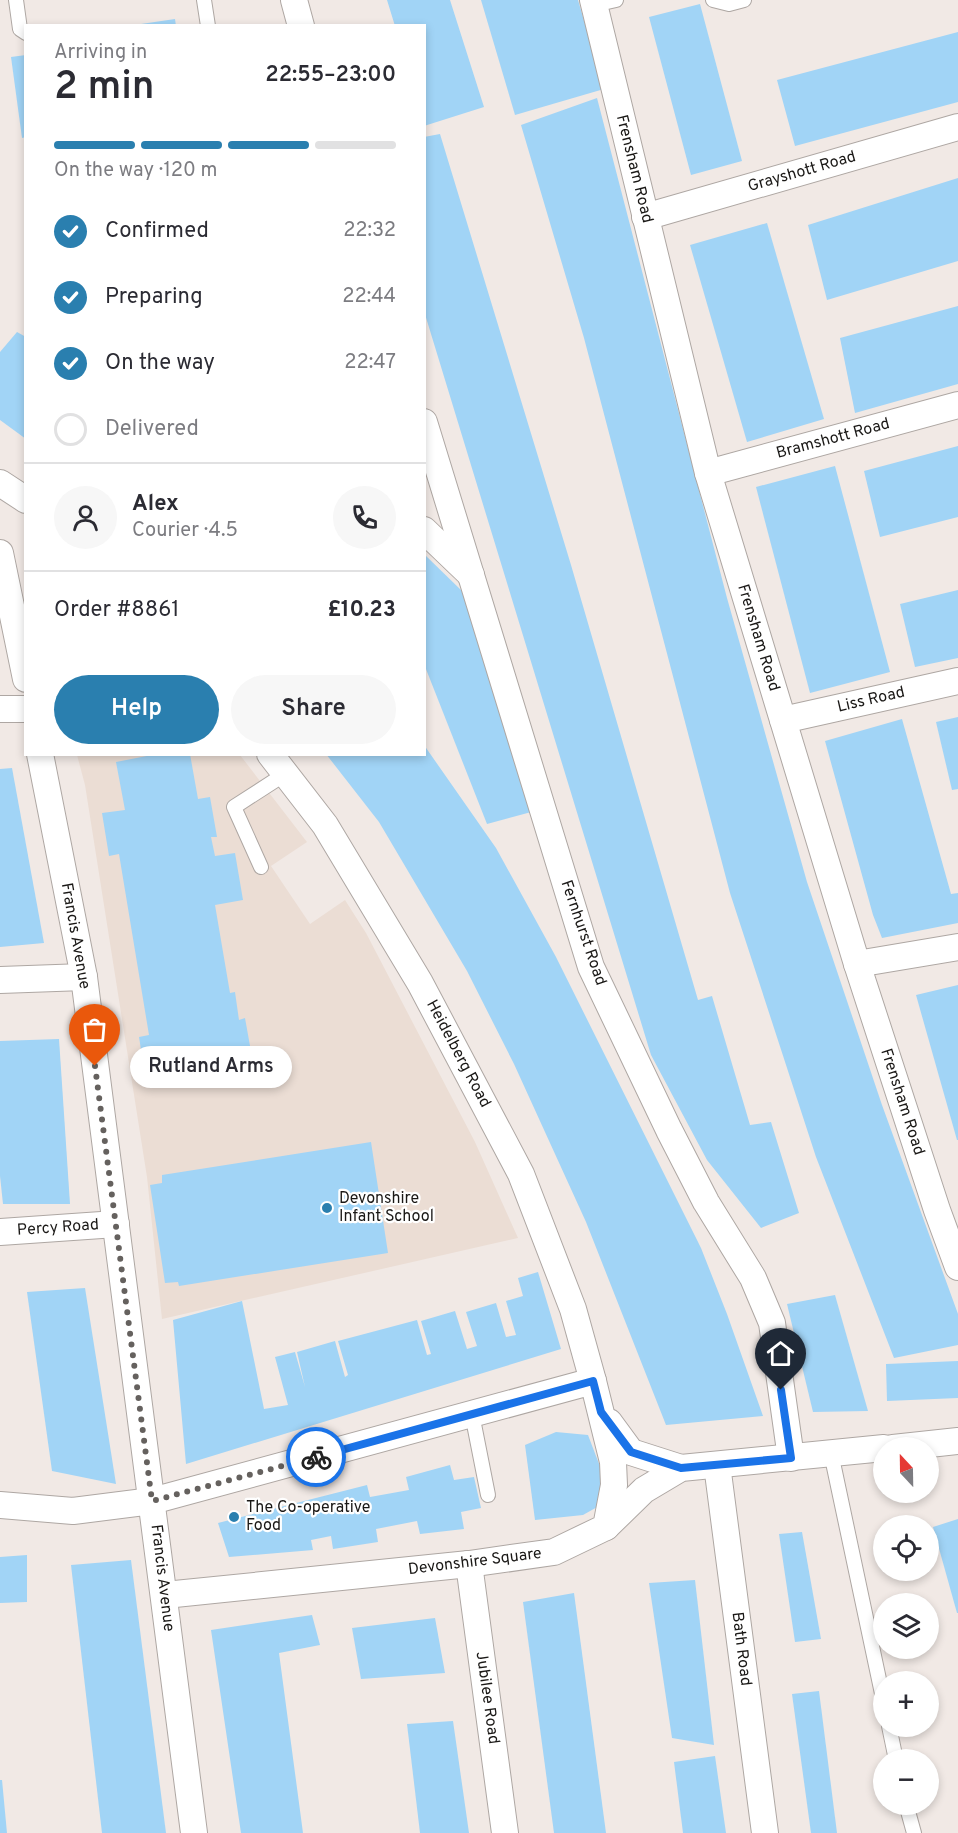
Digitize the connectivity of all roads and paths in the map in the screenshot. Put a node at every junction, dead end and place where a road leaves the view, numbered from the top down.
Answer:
1 (16, 0) edge
2 (204, 0) edge
3 (294, 0) edge
4 (713, 0) edge
5 (744, 0) edge
6 (601, 2) edge
7 (208, 24) edge
8 (300, 24) edge
9 (24, 32) edge
10 (958, 126) edge
11 (645, 217) junction
12 (958, 405) edge
13 (426, 428) edge
14 (708, 473) junction
15 (0, 483) edge
16 (24, 499) edge
17 (426, 532) edge
18 (0, 553) edge
19 (473, 577) junction
20 (24, 669) edge
21 (958, 681) edge
22 (0, 709) edge
23 (24, 709) edge
24 (783, 720) junction
25 (40, 756) edge
26 (277, 764) edge
27 (261, 867) dead end
28 (958, 947) edge
29 (857, 964) junction
30 (84, 977) junction
31 (0, 980) edge
32 (947, 1209) edge
33 (116, 1224) junction
34 (0, 1232) edge
35 (958, 1267) edge
36 (593, 1381) junction
37 (601, 1412) junction
38 (472, 1414) junction
39 (958, 1441) edge
40 (939, 1443) edge
41 (873, 1449) edge
42 (831, 1453) junction
43 (791, 1458) junction
44 (717, 1465) junction
45 (681, 1468) junction
46 (488, 1495) dead end
47 (152, 1501) junction
48 (0, 1505) edge
49 (606, 1527) junction
50 (469, 1564) junction
51 (165, 1595) junction
52 (877, 1671) edge
53 (909, 1815) edge
54 (194, 1833) edge
55 (505, 1833) edge
56 (765, 1833) edge
57 (914, 1833) edge

1 - 9 lane
2 - 7 lane
3 - 8 street
4 - 5 lane
6 - 11 street, Frensham Road
10 - 11 street, Grayshott Road
11 - 14 street, Frensham Road
12 - 14 street, Bramshott Road
13 - 19 street, Fernhurst Road
14 - 24 street, Frensham Road
15 - 16 street
17 - 19 street
18 - 20 street
19 - 43 street, Fernhurst Road
21 - 24 street, Liss Road
22 - 23 street
24 - 29 street, Frensham Road
25 - 30 street, Francis Avenue
26 - 27 lane
26 - 36 street, Heidelberg Road
28 - 29 street
29 - 32 street, Frensham Road
30 - 31 street
30 - 33 street, Francis Avenue
32 - 35 street, Frensham Road
33 - 34 street, Percy Road
33 - 47 street, Francis Avenue
36 - 37 street
36 - 38 street
37 - 45 street
37 - 49 street
38 - 46 lane
38 - 47 street
39 - 40 street
41 - 42 street
42 - 43 street
42 - 52 lane
43 - 44 street
44 - 45 street
44 - 56 street, Bath Road
45 - 49 street, Devonshire Square
47 - 48 street
47 - 51 street, Francis Avenue
49 - 50 street, Devonshire Square
50 - 51 street, Devonshire Square
50 - 55 street, Jubilee Road
51 - 54 street, Francis Avenue
53 - 57 lane

